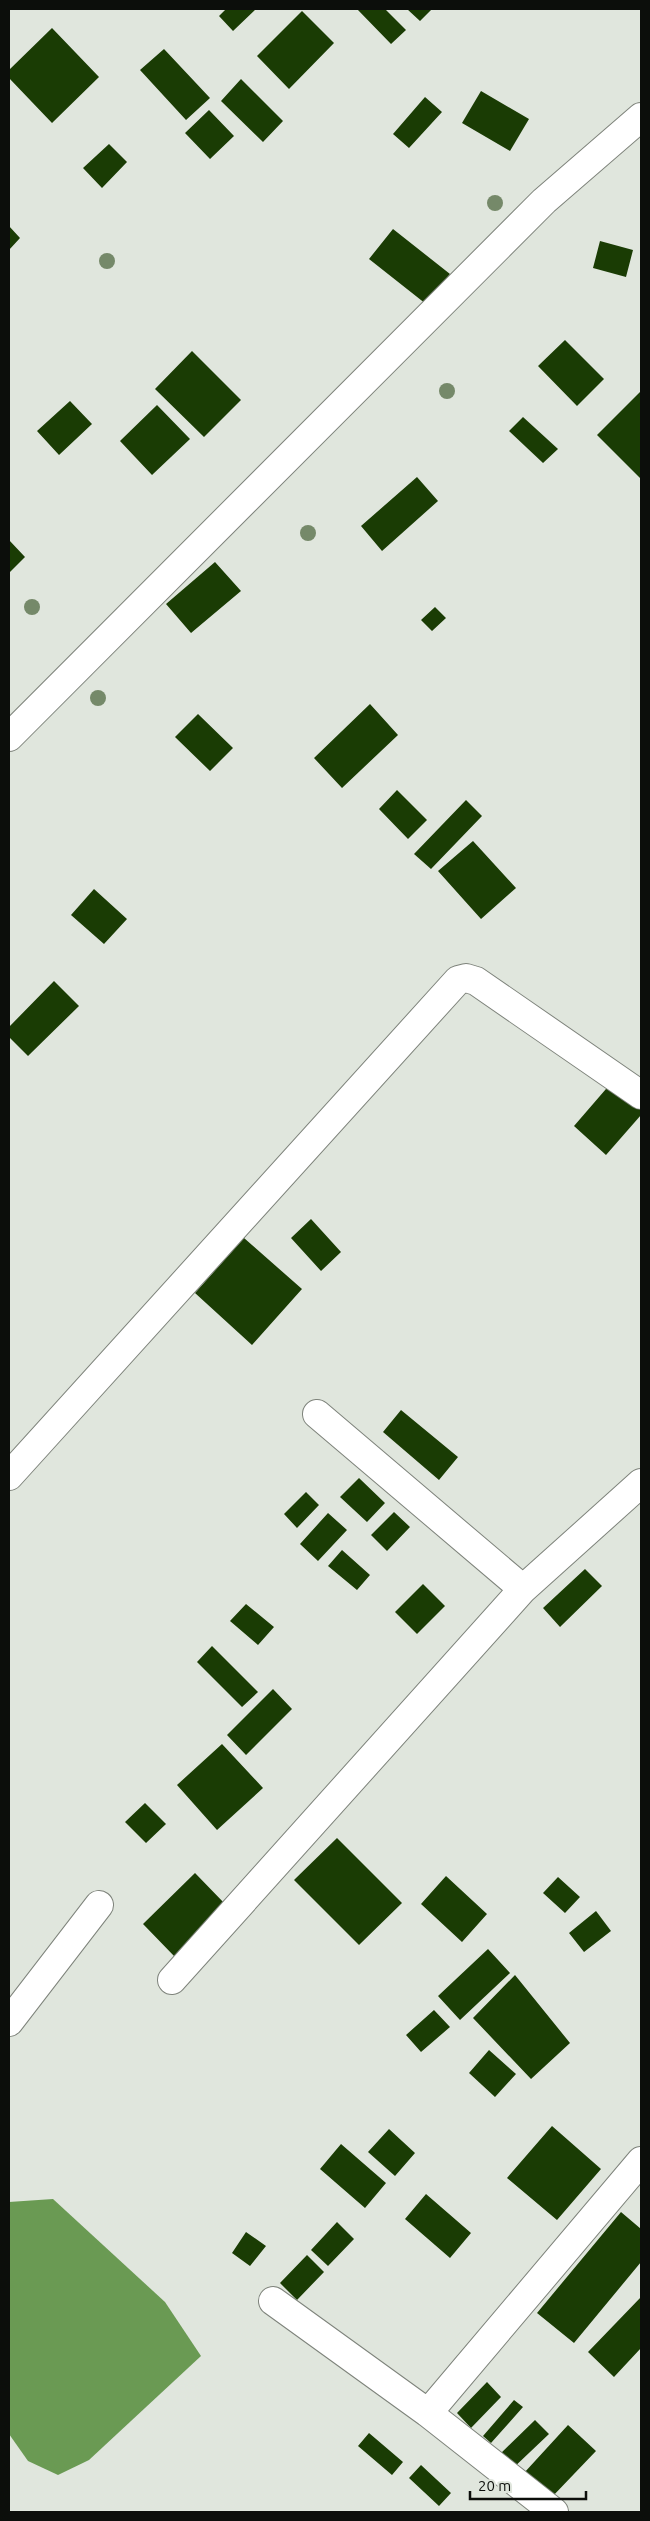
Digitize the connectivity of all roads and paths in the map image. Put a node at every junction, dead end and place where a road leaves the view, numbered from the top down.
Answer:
1 (641, 117) edge
2 (9, 738) edge
3 (641, 1095) edge
4 (317, 1414) dead end
5 (9, 1476) edge
6 (641, 1483) edge
7 (522, 1589) junction
8 (99, 1905) dead end
9 (172, 1980) dead end
10 (9, 2022) edge
11 (641, 2160) edge
12 (272, 2300) dead end
13 (428, 2413) junction
14 (554, 2512) edge

1 - 2 street
3 - 5 street
4 - 7 street
6 - 7 street
7 - 9 street
8 - 10 street
11 - 13 street
12 - 13 street
13 - 14 street

